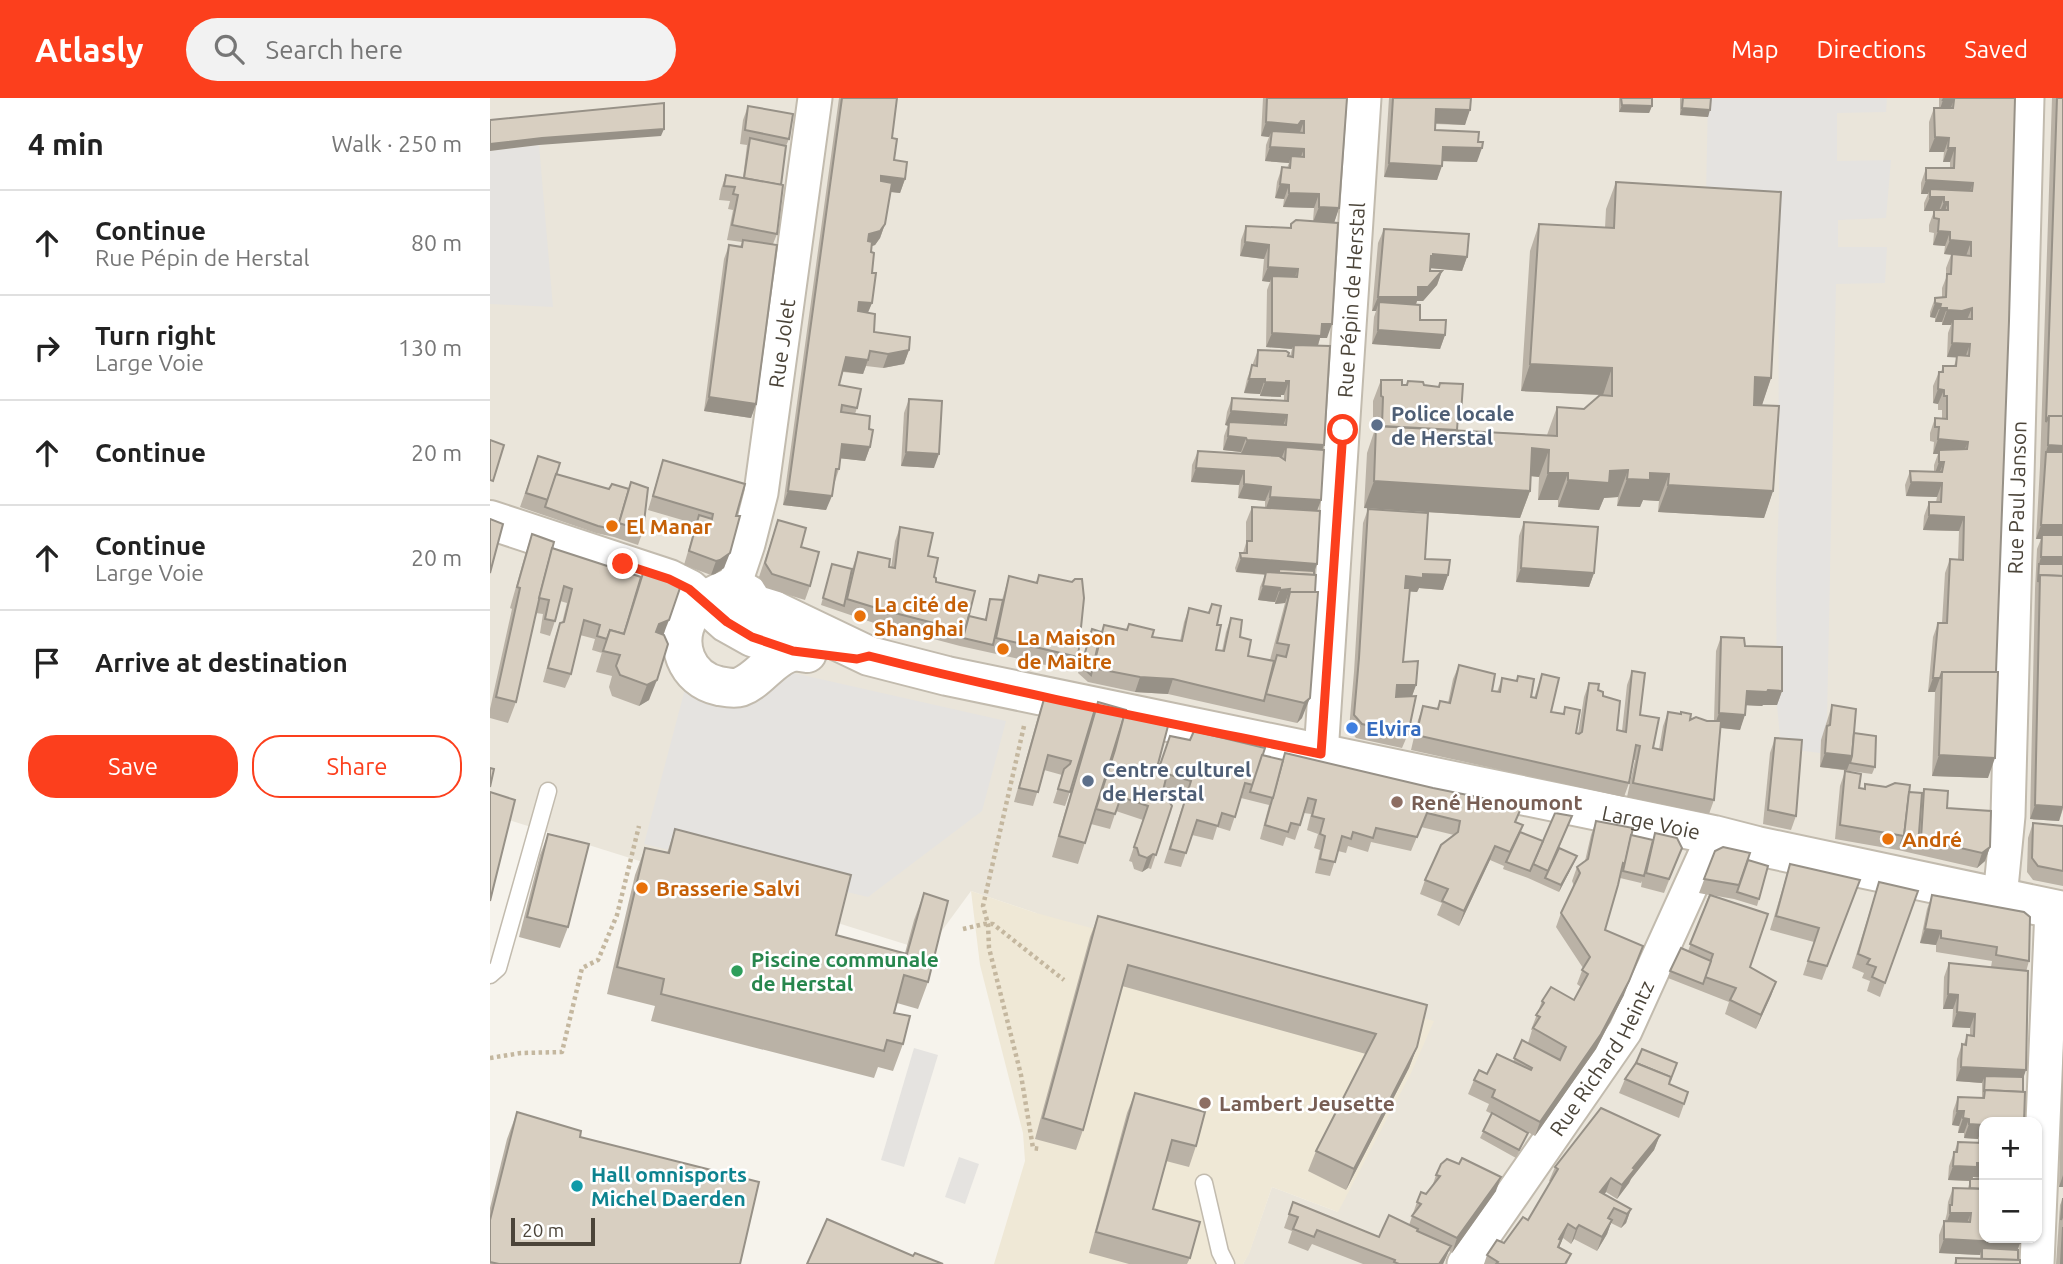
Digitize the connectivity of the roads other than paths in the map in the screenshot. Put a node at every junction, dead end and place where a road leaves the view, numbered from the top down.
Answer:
1 (815, 98) edge
2 (1364, 98) edge
3 (2027, 98) edge
4 (490, 520) edge
5 (719, 593) junction
6 (793, 651) junction
7 (869, 656) junction
8 (1321, 754) junction
9 (548, 791) dead end
10 (1714, 835) junction
11 (2000, 898) junction
12 (2057, 910) edge
13 (490, 975) edge
14 (1204, 1183) dead end
15 (1226, 1264) edge
16 (1464, 1264) edge
17 (2037, 1264) edge

1 - 5 street, Rue Jolet
2 - 8 street, Rue Pépin de Herstal
3 - 11 street, Rue Paul Janson
4 - 5 street, Large Voie
5 - 6 street, Large Voie
5 - 6 street
5 - 7 street, Large Voie
6 - 7 street, Large Voie
7 - 8 street, Large Voie
8 - 10 street, Large Voie
9 - 13 lane
10 - 11 street, Large Voie
10 - 16 street, Rue Richard Heintz
11 - 12 street, Large Voie
12 - 17 street
14 - 15 lane

